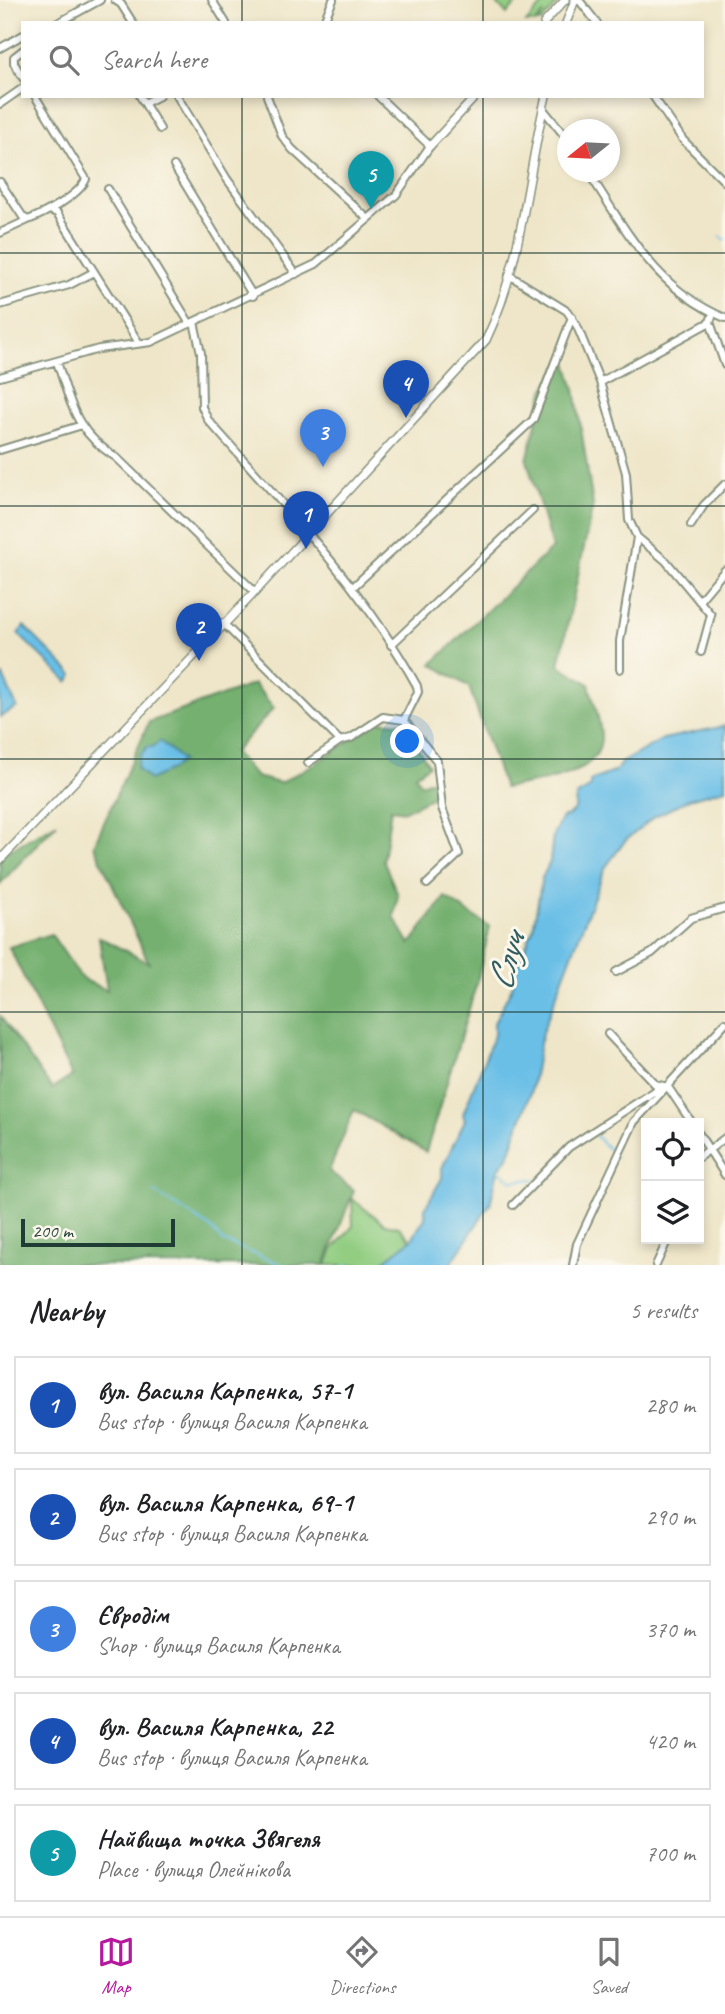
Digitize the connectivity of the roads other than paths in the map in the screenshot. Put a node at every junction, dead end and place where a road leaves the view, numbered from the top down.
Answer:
1 (100, 0) edge
2 (115, 0) edge
3 (212, 0) edge
4 (333, 0) edge
5 (565, 0) edge
6 (577, 0) edge
7 (60, 21) edge
8 (131, 21) edge
9 (225, 21) edge
10 (324, 21) edge
11 (546, 21) edge
12 (567, 21) edge
13 (595, 21) edge
14 (21, 36) edge
15 (0, 48) edge
16 (21, 52) edge
17 (21, 75) edge
18 (21, 89) edge
19 (36, 98) edge
20 (178, 98) edge
21 (268, 98) edge
22 (380, 98) edge
23 (474, 98) edge
24 (546, 98) edge
25 (654, 98) edge
26 (142, 99) edge
27 (0, 104) edge
28 (543, 109) junction
29 (557, 126) edge
30 (160, 129) dead end
31 (430, 146) junction
32 (174, 166) dead end
33 (0, 182) edge
34 (594, 182) edge
35 (725, 182) edge
36 (108, 189) dead end
37 (52, 211) junction
38 (368, 219) junction
39 (28, 220) junction
40 (0, 233) edge
41 (94, 272) junction
42 (296, 274) junction
43 (509, 275) junction
44 (253, 296) junction
45 (0, 305) edge
46 (713, 313) junction
47 (572, 317) junction
48 (725, 318) edge
49 (710, 322) junction
50 (192, 323) junction
51 (139, 343) junction
52 (57, 362) junction
53 (725, 365) edge
54 (0, 377) edge
55 (600, 382) junction
56 (79, 426) junction
57 (0, 450) edge
58 (725, 484) edge
59 (533, 510) dead end
60 (691, 526) dead end
61 (309, 532) junction
62 (638, 537) junction
63 (725, 570) edge
64 (353, 587) junction
65 (255, 592) junction
66 (699, 601) junction
67 (222, 623) junction
68 (391, 645) junction
69 (701, 652) dead end
70 (620, 669) dead end
71 (404, 720) junction
72 (340, 741) junction
73 (308, 763) dead end
74 (0, 860) edge
75 (427, 884) dead end
76 (725, 908) edge
77 (616, 972) dead end
78 (725, 1023) edge
79 (608, 1034) dead end
80 (664, 1087) junction
81 (688, 1118) edge
82 (725, 1138) edge
83 (704, 1141) edge
84 (709, 1149) junction
85 (704, 1153) edge
86 (725, 1175) edge
87 (513, 1205) dead end
88 (666, 1244) edge
89 (573, 1265) edge
90 (656, 1265) edge

1 - 7 street
2 - 8 street
3 - 9 street
4 - 10 street
5 - 11 street
6 - 12 street
6 - 13 street
14 - 15 street
16 - 17 street
18 - 27 street
19 - 37 street
20 - 42 street
21 - 38 street
22 - 31 street
23 - 31 street
24 - 28 street
25 - 35 street
26 - 30 street
28 - 29 street
28 - 43 street
31 - 38 street
32 - 44 street
33 - 39 street
34 - 46 street
36 - 50 street
37 - 39 street
37 - 41 street
38 - 42 street
39 - 40 street
41 - 45 street
41 - 51 street
42 - 44 street
43 - 47 street
43 - 61 street
44 - 50 street
46 - 48 street
46 - 49 street
47 - 55 street
47 - 64 street
49 - 53 street
49 - 55 street
50 - 51 street
50 - 61 street
51 - 52 street
52 - 54 street
52 - 56 street
55 - 62 street
56 - 57 street
56 - 65 street
58 - 60 street
59 - 68 street
61 - 64 street
61 - 65 street
62 - 66 street
62 - 70 street
63 - 66 street
64 - 68 street
65 - 67 street
66 - 69 street
67 - 72 street
67 - 74 street
68 - 71 street
71 - 72 street
71 - 75 street
72 - 73 street
76 - 77 street
78 - 80 street
79 - 80 street
80 - 81 street
80 - 87 street
80 - 89 street
82 - 84 street
83 - 84 street
84 - 85 street
84 - 86 street
88 - 90 street

